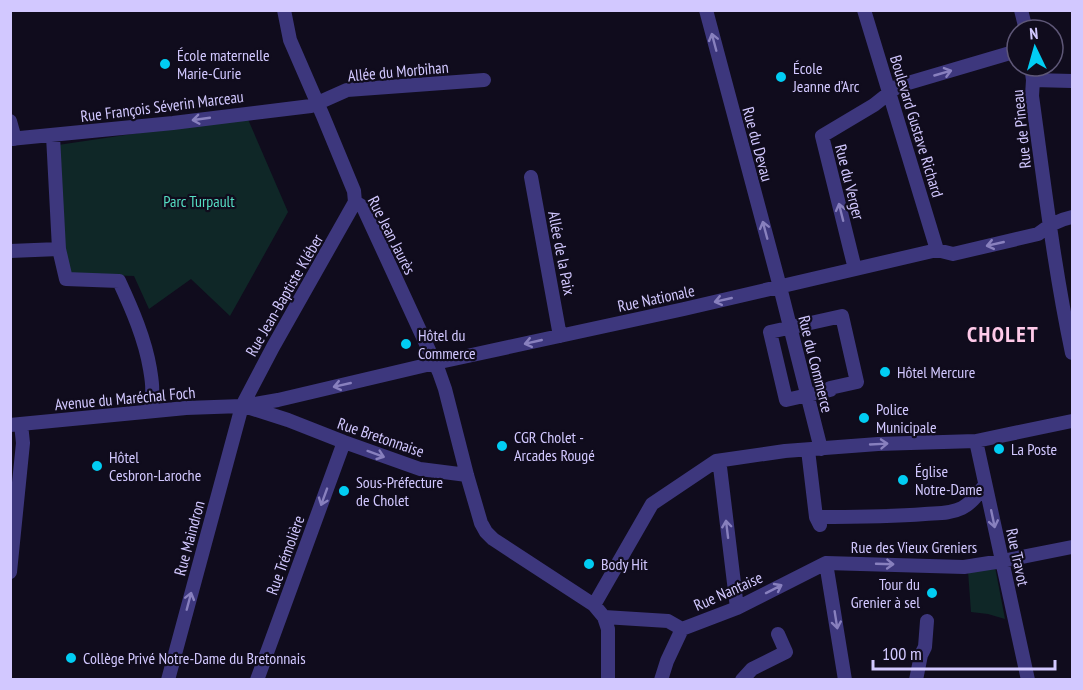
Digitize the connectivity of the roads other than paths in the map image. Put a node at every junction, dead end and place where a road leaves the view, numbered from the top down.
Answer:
1 (284, 10) edge
2 (706, 10) edge
3 (864, 10) edge
4 (1005, 55) edge
5 (1032, 78) edge
6 (1057, 78) edge
7 (484, 80) dead end
8 (1072, 81) edge
9 (890, 92) junction
10 (317, 104) junction
11 (10, 122) edge
12 (52, 136) junction
13 (13, 139) edge
14 (531, 177) dead end
15 (355, 202) junction
16 (1072, 217) edge
17 (1049, 225) junction
18 (59, 249) junction
19 (937, 250) junction
20 (10, 251) edge
21 (855, 269) junction
22 (780, 287) junction
23 (1067, 301) edge
24 (790, 328) junction
25 (560, 336) junction
26 (1072, 353) edge
27 (435, 363) junction
28 (807, 395) junction
29 (242, 406) junction
30 (152, 411) junction
31 (1072, 421) edge
32 (16, 424) edge
33 (976, 441) junction
34 (344, 442) junction
35 (814, 450) junction
36 (716, 461) junction
37 (467, 475) junction
38 (985, 485) junction
39 (1072, 547) edge
40 (1002, 561) junction
41 (826, 562) junction
42 (10, 572) edge
43 (594, 605) junction
44 (736, 608) junction
45 (604, 617) junction
46 (927, 621) dead end
47 (682, 629) junction
48 (778, 633) dead end
49 (168, 680) edge
50 (256, 680) edge
51 (608, 680) edge
52 (661, 680) edge
53 (742, 680) edge
54 (845, 680) edge
55 (916, 680) edge
56 (1028, 680) edge

1 - 10 street, Rue Jean Jaurès
22 -> 2 street, Rue du Devau
3 - 9 street, Boulevard Gustave Richard
9 -> 4 street, Rue du Verger
5 - 17 street, Rue de Pineau
6 - 8 street
7 - 10 street, Allée du Morbihan
9 - 19 street, Boulevard Gustave Richard
21 -> 9 street, Rue du Verger
10 -> 12 street, Rue François Séverin Marceau
10 - 15 street, Rue Jean Jaurès
11 - 13 street
12 - 13 street, Rue François Séverin Marceau
12 - 18 street
14 - 25 street, Allée de la Paix
15 - 27 street, Rue Jean Jaurès
15 - 29 street, Rue Jean-Baptiste Kléber
16 - 17 street, Rue Nationale
17 -> 19 street, Rue Nationale
17 - 23 street, Rue de Pineau
18 - 20 street
18 - 30 street
19 - 21 street, Rue Nationale
21 - 22 street, Rue Nationale
22 - 24 street, Rue du Commerce
22 -> 25 street, Rue Nationale
23 - 26 street, Rue de Pineau
24 - 28 street, Rue du Commerce
24 - 28 street
24 - 28 street
25 -> 27 street, Rue Nationale
27 -> 29 street, Rue Nationale
27 - 37 street, Rue Jean Jaurès
28 - 35 street, Rue du Commerce
29 - 30 street, Avenue du Maréchal Foch
29 - 34 street, Rue Bretonnaise
49 -> 29 street, Rue Maindron
30 - 32 street, Avenue du Maréchal Foch
31 - 33 street
32 - 42 street
35 -> 33 street
33 - 38 street, Rue Travot
34 -> 37 street, Rue Bretonnaise
34 -> 50 street, Rue Trémolière
35 - 36 street
35 - 38 street, Rue du Commerce
36 - 43 street
44 -> 36 street
37 - 43 street
38 -> 40 street, Rue Travot
39 - 40 street, Rue des Vieux Greniers
41 -> 40 street, Rue des Vieux Greniers
40 - 56 street, Rue Travot
44 -> 41 street, Rue Nantaise
41 -> 54 street
43 - 45 street
44 - 47 street, Rue Nantaise
45 - 47 street, Rue Nantaise
45 - 51 street
46 - 55 street
47 - 52 street
48 - 53 street

